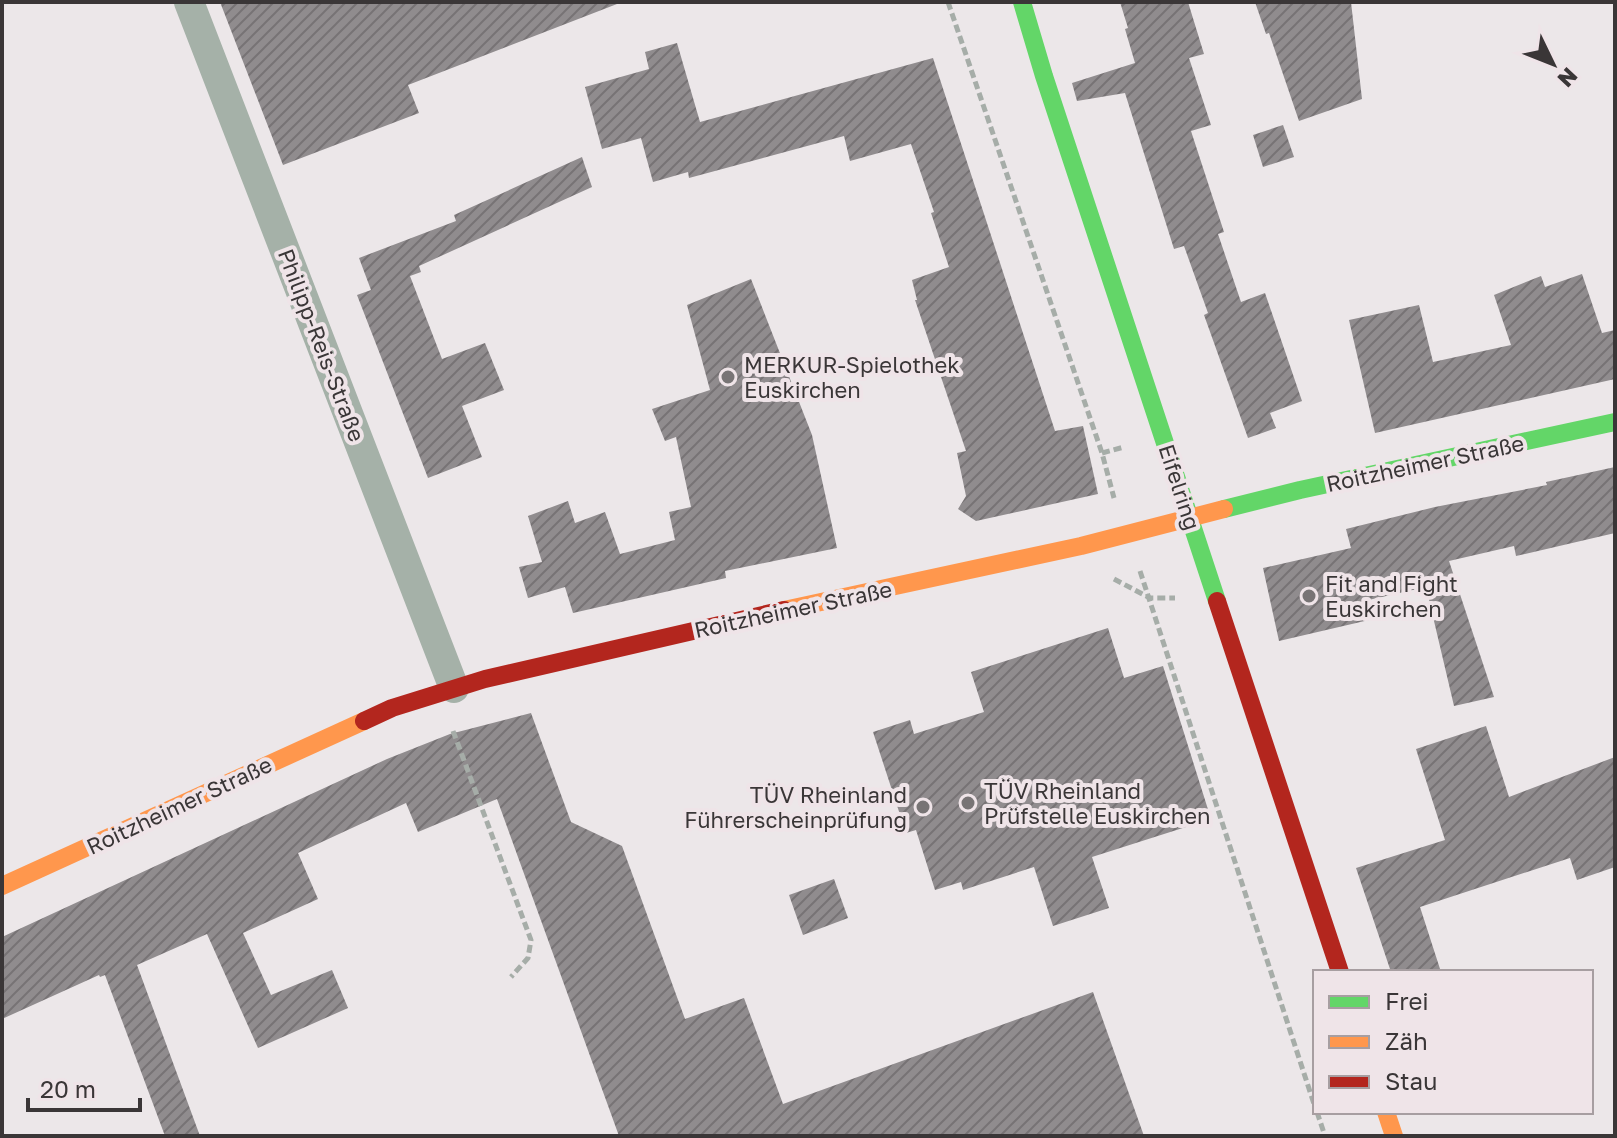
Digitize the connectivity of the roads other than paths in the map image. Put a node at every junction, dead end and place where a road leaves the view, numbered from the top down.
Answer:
1 (189, 2) edge
2 (1022, 2) edge
3 (1615, 422) edge
4 (1190, 518) junction
5 (454, 688) junction
6 (2, 886) edge
7 (1339, 970) edge
8 (1387, 1114) edge
9 (1394, 1136) edge

1 - 5 street, Philipp-Reis-Straße
2 - 4 street, Eifelring
3 - 4 street, Roitzheimer Straße
4 - 5 street, Roitzheimer Straße
4 - 7 street, Eifelring
5 - 6 street, Roitzheimer Straße
8 - 9 street

